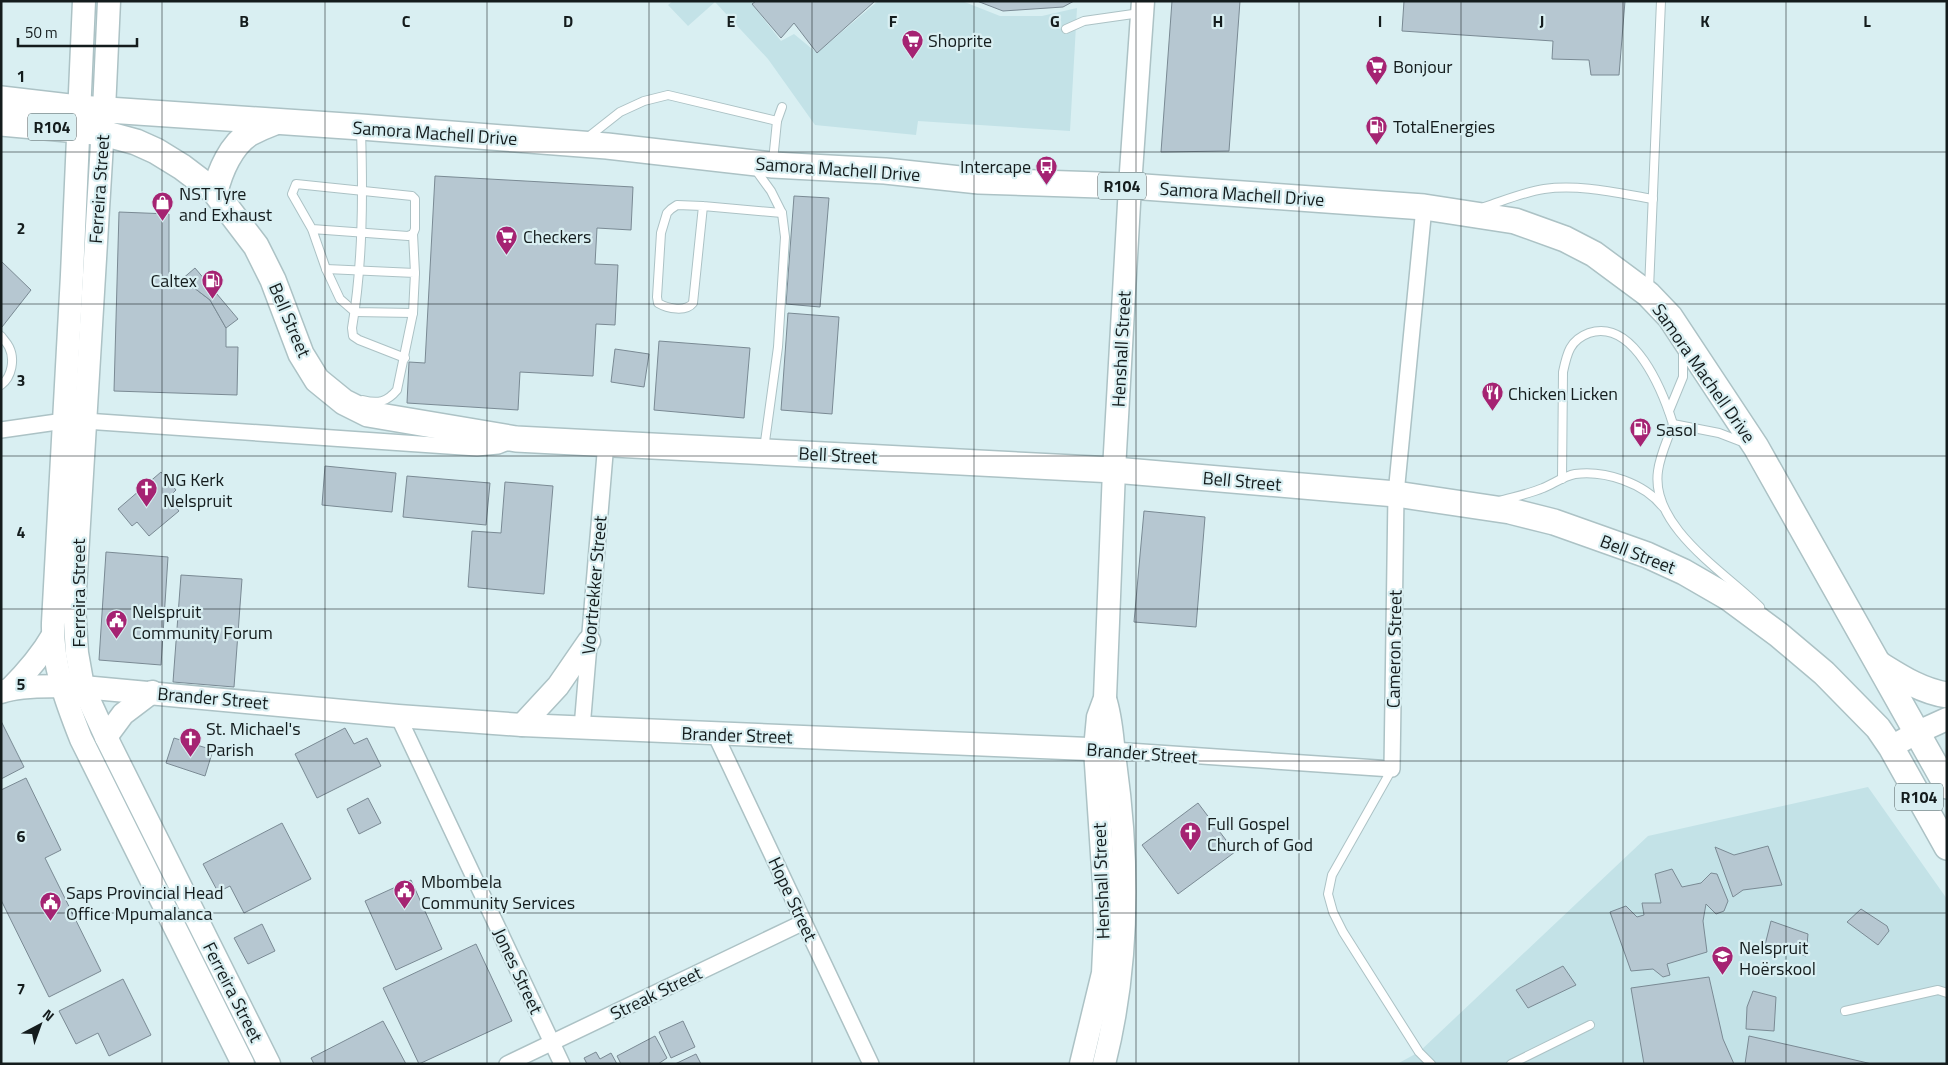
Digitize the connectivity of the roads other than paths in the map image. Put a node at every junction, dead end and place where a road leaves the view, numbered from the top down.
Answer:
1 (84, 1) edge
2 (109, 1) edge
3 (1661, 1) edge
4 (1143, 7) edge
5 (1066, 29) dead end
6 (1, 99) edge
7 (782, 107) dead end
8 (78, 119) junction
9 (103, 121) junction
10 (276, 121) junction
11 (777, 121) junction
12 (1, 123) edge
13 (361, 127) junction
14 (580, 144) junction
15 (762, 164) junction
16 (1130, 186) junction
17 (363, 190) junction
18 (215, 192) junction
19 (1653, 199) junction
20 (703, 206) junction
21 (1424, 207) junction
22 (1468, 212) junction
23 (782, 213) junction
24 (312, 229) junction
25 (361, 232) junction
26 (413, 234) junction
27 (326, 269) junction
28 (358, 270) junction
29 (415, 273) junction
30 (1648, 294) junction
31 (81, 308) junction
32 (355, 312) junction
33 (413, 313) junction
34 (1682, 335) junction
35 (1, 336) edge
36 (301, 354) junction
37 (405, 358) junction
38 (323, 371) dead end
39 (1, 385) edge
40 (352, 393) dead end
41 (1669, 412) junction
42 (74, 421) junction
43 (1673, 424) junction
44 (1, 430) edge
45 (516, 439) junction
46 (606, 442) junction
47 (1756, 447) junction
48 (764, 451) junction
49 (1114, 470) junction
50 (1562, 479) junction
51 (1396, 494) junction
52 (1480, 506) junction
53 (1665, 509) junction
54 (52, 635) junction
55 (589, 641) junction
56 (1793, 646) junction
57 (1879, 664) junction
58 (72, 686) junction
59 (6, 690) edge
60 (152, 692) junction
61 (1947, 695) edge
62 (398, 716) junction
63 (1947, 719) edge
64 (522, 725) junction
65 (582, 728) junction
66 (1916, 733) junction
67 (715, 734) junction
68 (106, 738) junction
69 (1891, 747) junction
70 (1104, 750) junction
71 (1392, 769) junction
72 (1947, 786) edge
73 (1947, 847) edge
74 (804, 922) junction
75 (1947, 993) edge
76 (1845, 1011) dead end
77 (1590, 1025) dead end
78 (552, 1042) junction
79 (244, 1064) edge
80 (269, 1064) edge
81 (508, 1064) edge
82 (562, 1064) edge
83 (871, 1064) edge
84 (1081, 1064) edge
85 (1104, 1064) edge
86 (1431, 1064) edge
87 (1511, 1064) edge

1 - 8 street, Ferreira Street
2 - 9 street, Ferreira Street
3 - 19 lane
4 - 5 lane
4 - 16 street, Henshall Street
6 - 8 main road, Samora Machell Drive / R104
7 - 11 lane
8 - 9 main road, Samora Machell Drive / R104
8 - 12 main road, Samora Machell Drive / R104
8 - 31 street, Ferreira Street
9 - 10 main road, Samora Machell Drive / R104
9 - 18 main road, Bell Street / R104
9 - 31 street, Ferreira Street
10 - 13 main road, Samora Machell Drive / R104
10 - 18 main road
11 - 14 lane
11 - 15 lane
13 - 14 main road, Samora Machell Drive / R104
13 - 17 lane
14 - 15 main road, Samora Machell Drive / R104
15 - 16 main road, Samora Machell Drive / R104
15 - 23 lane
16 - 21 main road, Samora Machell Drive / R104
16 - 49 street, Henshall Street
17 - 24 lane
17 - 25 lane
17 - 26 lane
18 - 36 main road, Bell Street / R104
19 - 22 lane
19 - 30 lane
20 - 20 lane
20 - 23 lane
21 - 22 main road, Samora Machell Drive / R104
21 - 51 street, Cameron Street
22 - 30 main road, Samora Machell Drive / R104
23 - 48 lane
24 - 25 lane
24 - 27 lane
25 - 26 lane
25 - 28 lane
26 - 29 lane
27 - 28 lane
27 - 32 lane
28 - 29 lane
28 - 32 lane
29 - 33 lane
30 - 34 main road, Samora Machell Drive / R104
31 - 42 street, Ferreira Street
32 - 33 lane
32 - 37 lane
33 - 37 lane
34 - 41 lane
34 - 47 main road, Samora Machell Drive / R104
35 - 39 lane
36 - 38 lane
36 - 45 main road, Bell Street / R104
37 - 40 lane
41 - 43 lane
41 - 50 lane
42 - 44 street, Bell Street
42 - 45 street, Bell Street
42 - 54 street, Ferreira Street
42 - 58 street, Ferreira Street
43 - 47 lane
43 - 53 lane
45 - 46 main road, Bell Street / R104
46 - 48 main road, Bell Street / R104
46 - 55 street, Voortrekker Street
47 - 57 main road, Samora Machell Drive / R104
48 - 49 main road, Bell Street / R104
49 - 51 main road, Bell Street / R104
49 - 70 street, Henshall Street
50 - 52 lane
50 - 53 lane
51 - 52 main road, Bell Street / R104
51 - 71 street, Cameron Street
52 - 56 main road, Bell Street / R104
53 - 56 lane
54 - 58 street, Ferreira Street
54 - 59 street
55 - 64 street
55 - 65 street, Voortrekker Street
56 - 69 main road, Bell Street / R104
57 - 61 main road
57 - 66 main road, Samora Machell Drive / R104
58 - 59 street, Brander Street
58 - 60 street, Brander Street
58 - 68 street, Ferreira Street
58 - 79 street, Ferreira Street
60 - 62 street, Brander Street
60 - 68 street
62 - 64 street, Brander Street
62 - 78 street, Jones Street
63 - 66 street
64 - 65 street, Brander Street
65 - 67 street, Brander Street
66 - 69 street
66 - 72 main road, Samora Machell Drive / R104
67 - 70 street, Brander Street
67 - 74 street, Hope Street
68 - 80 street, Ferreira Street
69 - 73 main road, R104
70 - 71 street, Brander Street
70 - 84 street, Henshall Street
70 - 85 street, Henshall Street
71 - 86 lane, Cameron Street
74 - 78 street, Streak Street
74 - 83 street, Hope Street
75 - 76 lane
77 - 87 lane
78 - 81 street, Streak Street
78 - 82 street, Jones Street

